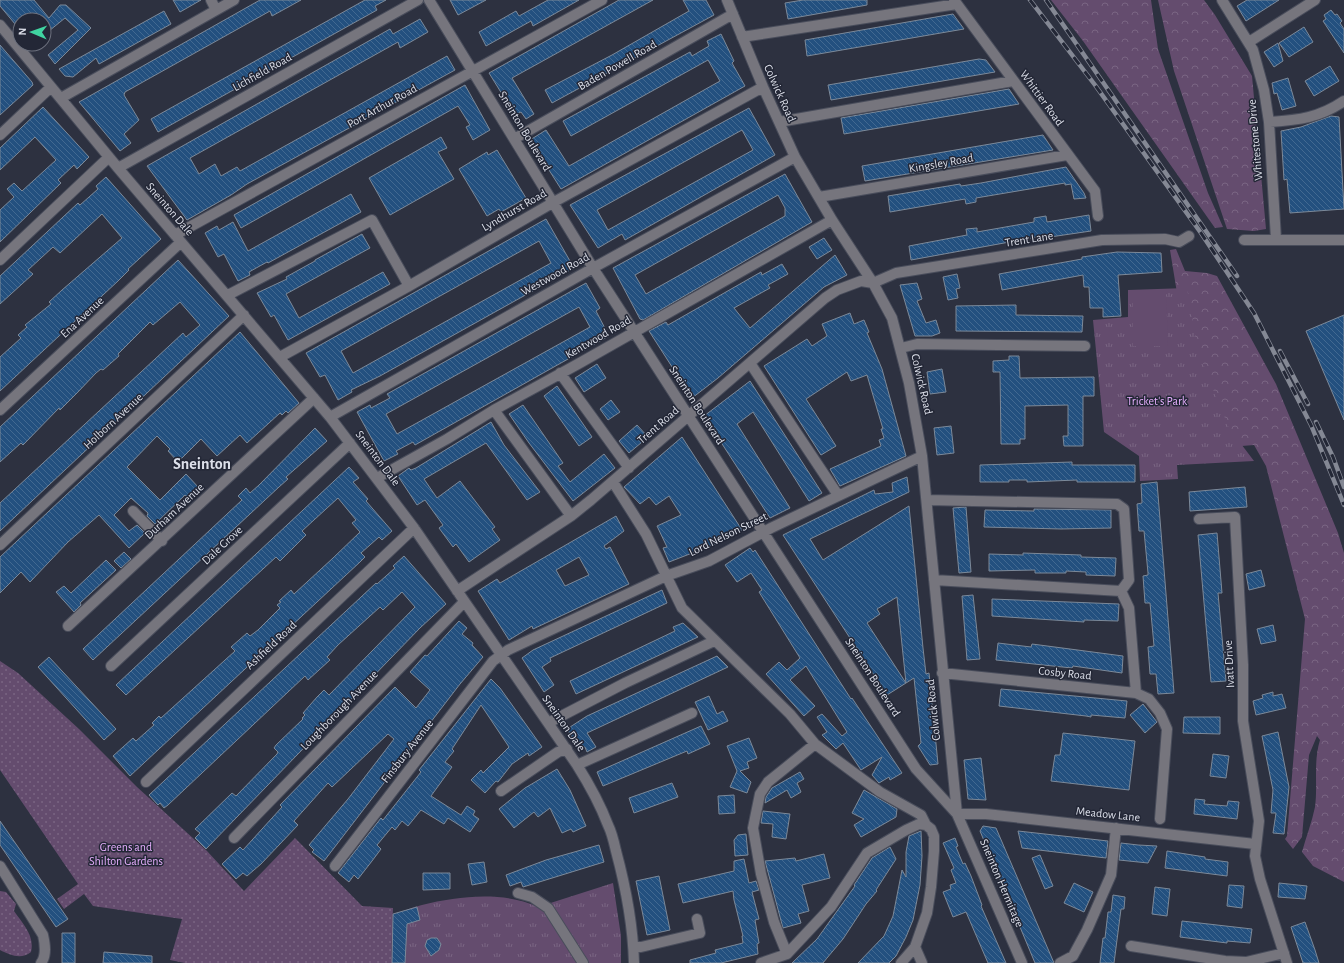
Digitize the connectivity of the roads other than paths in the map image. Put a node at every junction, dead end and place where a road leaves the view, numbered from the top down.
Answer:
1 (211, 0) edge
2 (234, 0) edge
3 (418, 0) edge
4 (430, 0) edge
5 (602, 0) edge
6 (727, 0) edge
7 (1222, 0) edge
8 (1315, 0) edge
9 (956, 2) edge
10 (216, 10) junction
11 (732, 14) junction
12 (0, 24) edge
13 (742, 37) junction
14 (1249, 42) junction
15 (473, 70) junction
16 (1013, 81) junction
17 (51, 87) junction
18 (763, 87) junction
19 (61, 98) junction
20 (1344, 101) edge
21 (779, 122) junction
22 (1269, 122) junction
23 (0, 135) edge
24 (514, 139) junction
25 (1067, 155) junction
26 (109, 157) junction
27 (795, 157) junction
28 (118, 168) junction
29 (819, 197) junction
30 (554, 202) junction
31 (1098, 216) dead end
32 (832, 220) junction
33 (1189, 236) dead end
34 (178, 238) junction
35 (1276, 239) junction
36 (1244, 240) dead end
37 (1344, 240) edge
38 (0, 260) edge
39 (593, 268) junction
40 (873, 283) junction
41 (410, 286) junction
42 (228, 295) junction
43 (244, 315) junction
44 (634, 332) junction
45 (1085, 346) dead end
46 (901, 348) junction
47 (280, 357) junction
48 (750, 363) junction
49 (560, 373) junction
50 (314, 398) junction
51 (0, 410) edge
52 (494, 410) junction
53 (688, 416) junction
54 (330, 417) junction
55 (350, 443) junction
56 (922, 456) junction
57 (628, 468) junction
58 (377, 478) junction
59 (613, 482) junction
60 (838, 495) junction
61 (928, 500) junction
62 (133, 511) dead end
63 (571, 516) junction
64 (1199, 520) dead end
65 (414, 528) junction
66 (763, 532) junction
67 (162, 541) junction
68 (0, 545) edge
69 (666, 576) junction
70 (934, 580) junction
71 (457, 591) junction
72 (1121, 592) junction
73 (464, 602) junction
74 (68, 626) dead end
75 (714, 641) junction
76 (502, 655) junction
77 (111, 666) dead end
78 (942, 673) junction
79 (1136, 693) junction
80 (692, 713) dead end
81 (548, 723) junction
82 (815, 744) junction
83 (567, 749) junction
84 (577, 765) junction
85 (146, 782) dead end
86 (501, 791) dead end
87 (957, 814) junction
88 (1160, 819) dead end
89 (926, 825) junction
90 (1116, 828) junction
91 (234, 838) dead end
92 (1255, 844) junction
93 (335, 866) dead end
94 (1, 873) edge
95 (518, 893) dead end
96 (697, 919) dead end
97 (1131, 946) dead end
98 (634, 947) junction
99 (915, 947) junction
100 (1284, 953) junction
101 (787, 954) junction
102 (41, 963) edge
103 (583, 963) edge
104 (634, 963) edge
105 (761, 963) edge
106 (901, 963) edge
107 (922, 963) edge
108 (1022, 963) edge
109 (1060, 963) edge
110 (1286, 963) edge

1 - 10 street
2 - 10 street
3 - 28 street, Lichfield Road
4 - 15 street, Sneinton Boulevard
5 - 15 street, Port Arthur Road
6 - 11 street, Colwick Road
7 - 14 street, Whitestone Drive
8 - 14 street
9 - 13 street
9 - 16 street, Whittier Road
10 - 19 street
11 - 13 street, Colwick Road
11 - 24 street, Baden Powell Road
12 - 17 street, Sneinton Dale
13 - 18 street, Colwick Road
14 - 22 street, Whitestone Drive
15 - 24 street, Sneinton Boulevard
15 - 34 street, Port Arthur Road
16 - 21 street
16 - 25 street, Whittier Road
17 - 19 street, Sneinton Dale
17 - 23 street
18 - 21 street, Colwick Road
18 - 30 street, Lyndhurst Road
19 - 26 street, Sneinton Dale
20 - 22 street
21 - 27 street, Colwick Road
22 - 35 street, Whitestone Drive
24 - 30 street, Sneinton Boulevard
25 - 29 street, Kingsley Road
25 - 31 street, Whittier Road
26 - 28 street, Sneinton Dale
26 - 38 street
27 - 29 street, Colwick Road
27 - 39 street, Westwood Road
28 - 34 street, Sneinton Dale
29 - 32 street, Colwick Road
30 - 39 street, Sneinton Boulevard
30 - 41 street, Lyndhurst Road
32 - 40 street, Colwick Road
32 - 44 street, Kentwood Road
33 - 40 street, Trent Lane
34 - 42 street, Sneinton Dale
34 - 51 street, Ena Avenue
35 - 36 street
35 - 37 street
39 - 44 street, Sneinton Boulevard
39 - 54 street, Westwood Road
40 - 46 street, Colwick Road
40 - 48 street, Trent Road
41 - 42 street
41 - 47 street, Lyndhurst Road
42 - 43 street, Sneinton Dale
43 - 47 street, Sneinton Dale
43 - 68 street, Holborn Avenue
44 - 49 street, Kentwood Road
44 - 53 street, Sneinton Boulevard
45 - 46 street
46 - 56 street, Colwick Road
47 - 50 street, Sneinton Dale
48 - 53 street, Trent Road
48 - 60 street
49 - 52 street, Kentwood Road
49 - 57 street
50 - 54 street, Sneinton Dale
50 - 67 street, Durham Avenue
52 - 58 street, Kentwood Road
52 - 63 street
53 - 57 street, Trent Road
53 - 66 street, Sneinton Boulevard
54 - 55 street, Sneinton Dale
55 - 58 street, Sneinton Dale
55 - 77 street, Dale Grove
56 - 60 street, Lord Nelson Street
56 - 61 street, Colwick Road
57 - 59 street, Trent Road
58 - 65 street, Sneinton Dale
59 - 63 street, Trent Road
59 - 69 street
60 - 66 street, Lord Nelson Street
61 - 70 street, Colwick Road
61 - 72 street
62 - 67 street
63 - 71 street, Trent Road
64 - 92 street, Ivatt Drive
65 - 71 street, Sneinton Dale
65 - 85 street, Ashfield Road
66 - 69 street, Lord Nelson Street
66 - 87 street, Sneinton Boulevard
67 - 74 street, Durham Avenue
69 - 75 street
69 - 76 street, Lord Nelson Street
70 - 72 street
70 - 78 street, Colwick Road
71 - 73 street, Sneinton Dale
72 - 79 street
73 - 76 street, Sneinton Dale
73 - 91 street, Loughborough Avenue
75 - 81 street
75 - 82 street
76 - 81 street, Sneinton Dale
76 - 93 street, Finsbury Avenue
78 - 79 street, Cosby Road
78 - 87 street, Colwick Road
79 - 88 street, Cosby Road
80 - 84 street
81 - 83 street, Sneinton Dale
82 - 89 street
82 - 101 street
83 - 84 street, Sneinton Dale
83 - 86 street
84 - 98 street, Sneinton Dale
87 - 90 street, Meadow Lane
87 - 108 street, Sneinton Hermitage
89 - 99 street
89 - 101 street
90 - 92 street, Meadow Lane
90 - 109 street
92 - 100 street
94 - 102 street
95 - 103 street
96 - 98 street
97 - 100 street
98 - 104 street, Sneinton Dale
99 - 106 street
99 - 107 street
100 - 110 street
101 - 105 street

